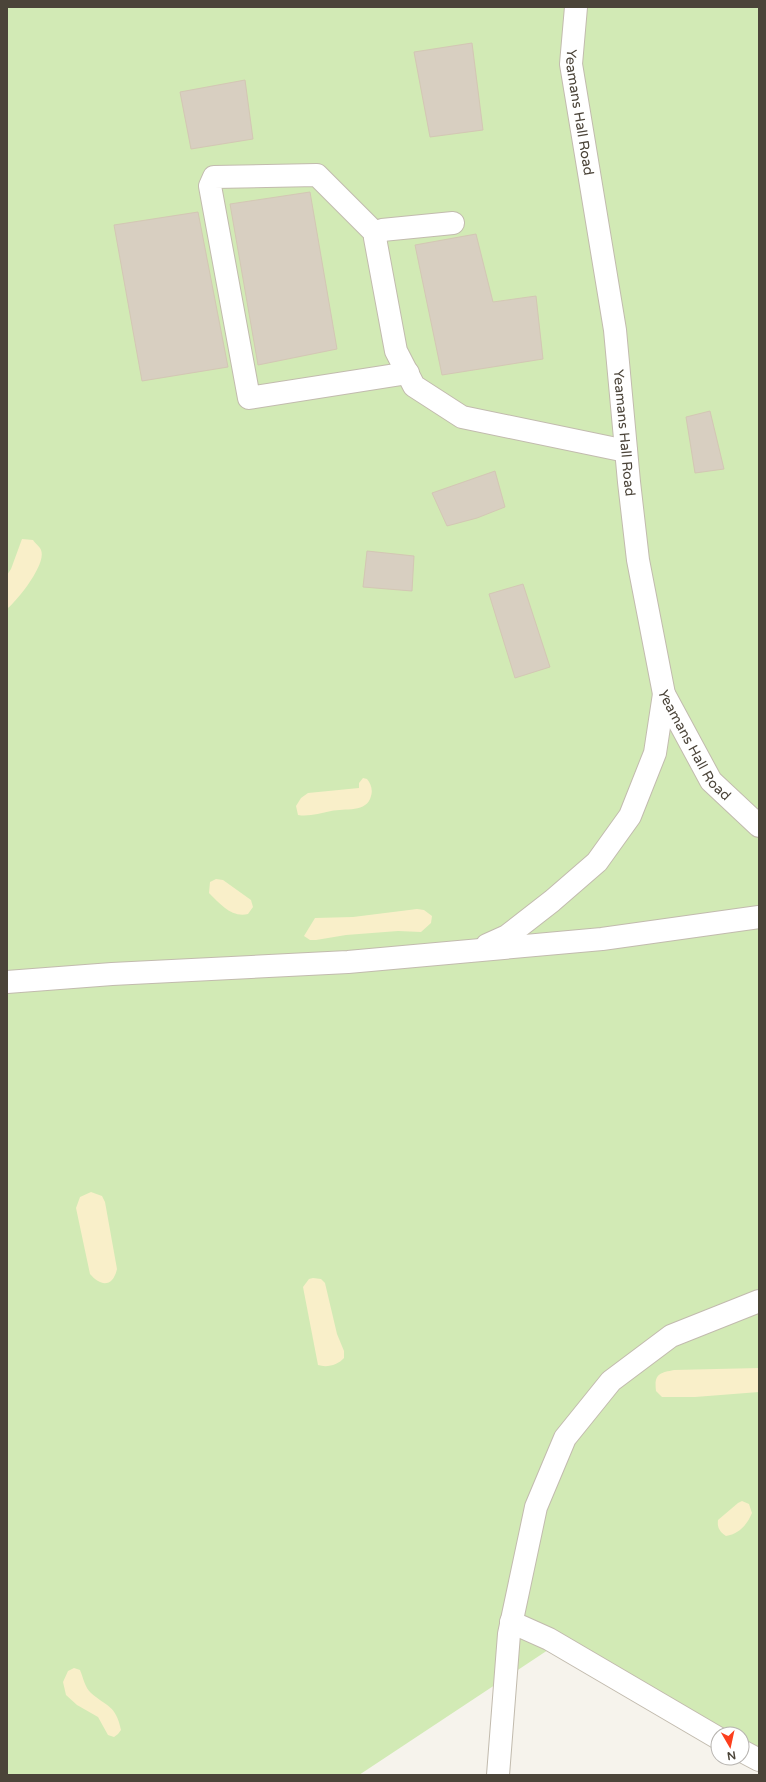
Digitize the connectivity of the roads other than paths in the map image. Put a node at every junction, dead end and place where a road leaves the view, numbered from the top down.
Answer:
1 (576, 7) edge
2 (452, 223) dead end
3 (377, 235) junction
4 (408, 373) junction
5 (626, 451) junction
6 (664, 694) junction
7 (759, 826) edge
8 (759, 917) edge
9 (475, 951) junction
10 (7, 982) edge
11 (759, 1301) edge
12 (511, 1622) junction
13 (710, 1733) edge
14 (750, 1755) edge
15 (759, 1760) edge
16 (498, 1775) edge

1 - 5 street, Yeamans Hall Road
2 - 3 street
3 - 4 street
3 - 4 street
4 - 5 street
5 - 6 street, Yeamans Hall Road
6 - 7 street, Yeamans Hall Road
6 - 9 street
8 - 9 street
9 - 10 street
11 - 12 street
12 - 13 street
12 - 16 street
14 - 15 street

